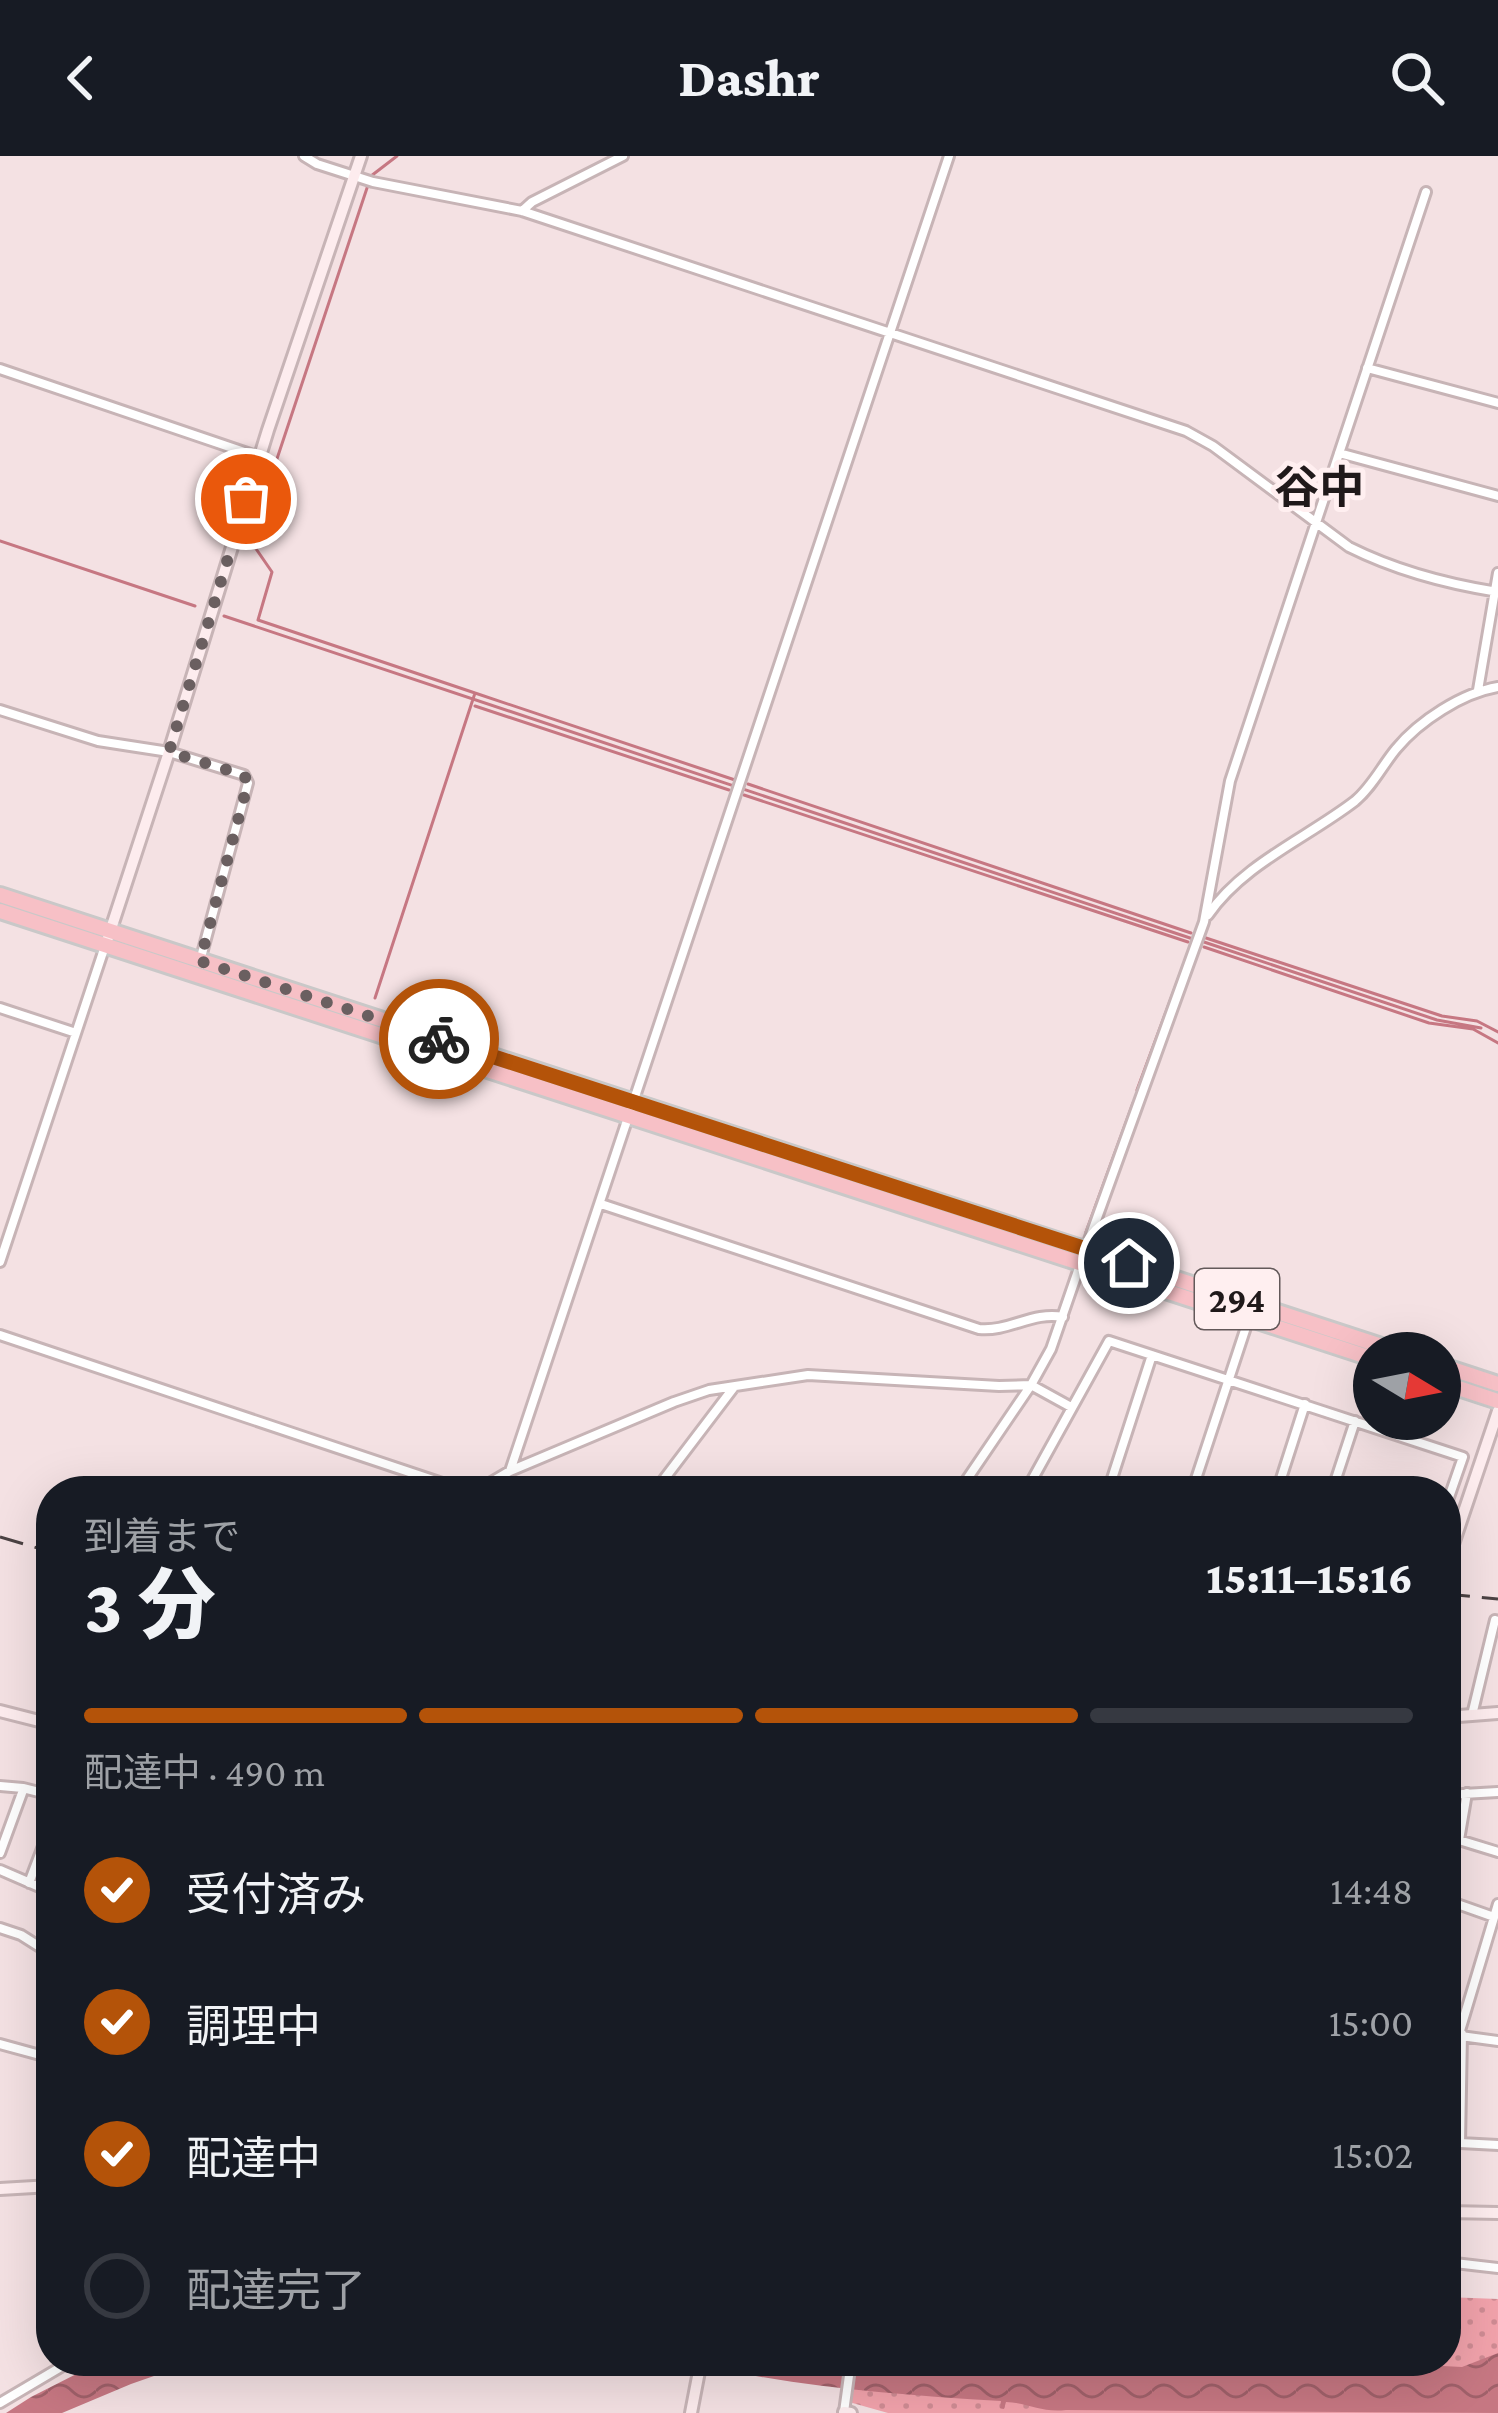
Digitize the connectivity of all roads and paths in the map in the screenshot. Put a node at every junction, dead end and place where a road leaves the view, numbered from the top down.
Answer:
1 (304, 156) edge
2 (361, 156) edge
3 (623, 156) edge
4 (949, 156) edge
5 (364, 179) junction
6 (1426, 192) dead end
7 (522, 211) junction
8 (890, 334) junction
9 (1367, 368) junction
10 (0, 369) edge
11 (1498, 404) edge
12 (1339, 453) junction
13 (259, 457) junction
14 (1498, 496) edge
15 (1315, 523) junction
16 (1498, 573) edge
17 (1497, 592) edge
18 (1498, 687) edge
19 (1478, 690) junction
20 (0, 710) edge
21 (169, 752) junction
22 (0, 896) edge
23 (0, 911) edge
24 (1204, 922) junction
25 (108, 939) junction
26 (200, 961) junction
27 (0, 1008) edge
28 (76, 1033) junction
29 (631, 1109) junction
30 (601, 1204) junction
31 (1083, 1257) junction
32 (0, 1262) edge
33 (1063, 1317) junction
34 (1249, 1318) junction
35 (0, 1335) edge
36 (1353, 1338) edge
37 (1353, 1353) edge
38 (1152, 1354) junction
39 (1461, 1372) edge
40 (1229, 1379) junction
41 (1031, 1384) junction
42 (1498, 1384) edge
43 (735, 1386) junction
44 (1461, 1389) edge
45 (1498, 1401) edge
46 (1305, 1404) junction
47 (1071, 1408) junction
48 (1498, 1412) edge
49 (1353, 1420) edge
50 (1353, 1427) edge
51 (1412, 1440) edge
52 (1468, 1444) dead end
53 (1463, 1457) junction
54 (510, 1471) junction
55 (421, 1476) edge
56 (502, 1476) edge
57 (666, 1476) edge
58 (969, 1476) edge
59 (1034, 1476) edge
60 (1113, 1476) edge
61 (1197, 1476) edge
62 (1281, 1476) edge
63 (1336, 1476) edge
64 (1456, 1476) edge
65 (1461, 1521) edge
66 (1498, 1621) edge
67 (0, 1712) edge
68 (1498, 1713) edge
69 (1472, 1715) junction
70 (1461, 1716) edge
71 (36, 1720) edge
72 (0, 1786) edge
73 (36, 1791) edge
74 (1498, 1792) edge
75 (22, 1793) dead end
76 (1467, 1793) junction
77 (1461, 1794) edge
78 (1461, 1828) edge
79 (1461, 1841) edge
80 (0, 1852) edge
81 (1498, 1852) edge
82 (36, 1865) edge
83 (0, 1870) edge
84 (29, 1883) junction
85 (36, 1886) edge
86 (1498, 1904) edge
87 (1461, 1905) edge
88 (1494, 1917) junction
89 (0, 1928) edge
90 (36, 1944) edge
91 (1461, 2034) joint
92 (1498, 2041) edge
93 (0, 2044) edge
94 (36, 2054) edge
95 (1461, 2143) edge
96 (1498, 2145) edge
97 (36, 2187) edge
98 (0, 2189) edge
99 (1461, 2212) edge
100 (1498, 2213) edge
101 (1461, 2264) edge
102 (1498, 2268) edge
103 (44, 2376) edge
104 (698, 2376) edge
105 (849, 2376) edge
106 (0, 2403) edge
107 (846, 2410) edge
108 (691, 2413) edge

1 - 5 street
2 - 5 street
3 - 7 street
4 - 8 street
5 - 7 street
5 - 13 street
6 - 9 street
7 - 8 street
8 - 15 street
8 - 29 street
9 - 11 street
9 - 12 street
10 - 13 street
12 - 14 street
12 - 15 street
13 - 21 street
15 - 17 street
15 - 24 street
16 - 17 street
17 - 19 street
18 - 19 street
19 - 24 street
20 - 21 street
21 - 25 street
21 - 26 street
22 - 25 highway, 294
23 - 25 highway, 294
24 - 31 street
25 - 26 highway, 294
25 - 28 street
25 - 29 highway, 294
26 - 29 highway, 294
27 - 28 street
28 - 32 street
29 - 30 street
29 - 31 highway, 294
30 - 33 street
30 - 54 street
31 - 33 street
31 - 34 highway, 294
31 - 36 highway, 294
33 - 41 street
34 - 37 highway, 294
34 - 40 street
35 - 55 street
38 - 40 street
38 - 47 street
38 - 60 street
39 - 42 highway
40 - 46 street
40 - 61 street
41 - 43 street
41 - 47 street
41 - 58 street
43 - 54 street
43 - 57 street
44 - 45 highway
46 - 49 street
46 - 62 street
47 - 59 street
48 - 65 street
50 - 63 street
51 - 53 street
52 - 53 street
53 - 64 street
54 - 56 street
66 - 69 street
67 - 71 street
68 - 69 street
69 - 70 street
72 - 73 street
74 - 76 street
75 - 80 street
76 - 77 street
76 - 78 street
79 - 81 street
82 - 84 street
83 - 84 street
84 - 85 street
86 - 88 street
87 - 88 street
88 - 91 street
89 - 90 street
91 - 92 street
93 - 94 street
95 - 96 street
97 - 98 street
99 - 100 street
101 - 102 street
103 - 106 street
104 - 108 street
105 - 107 street

